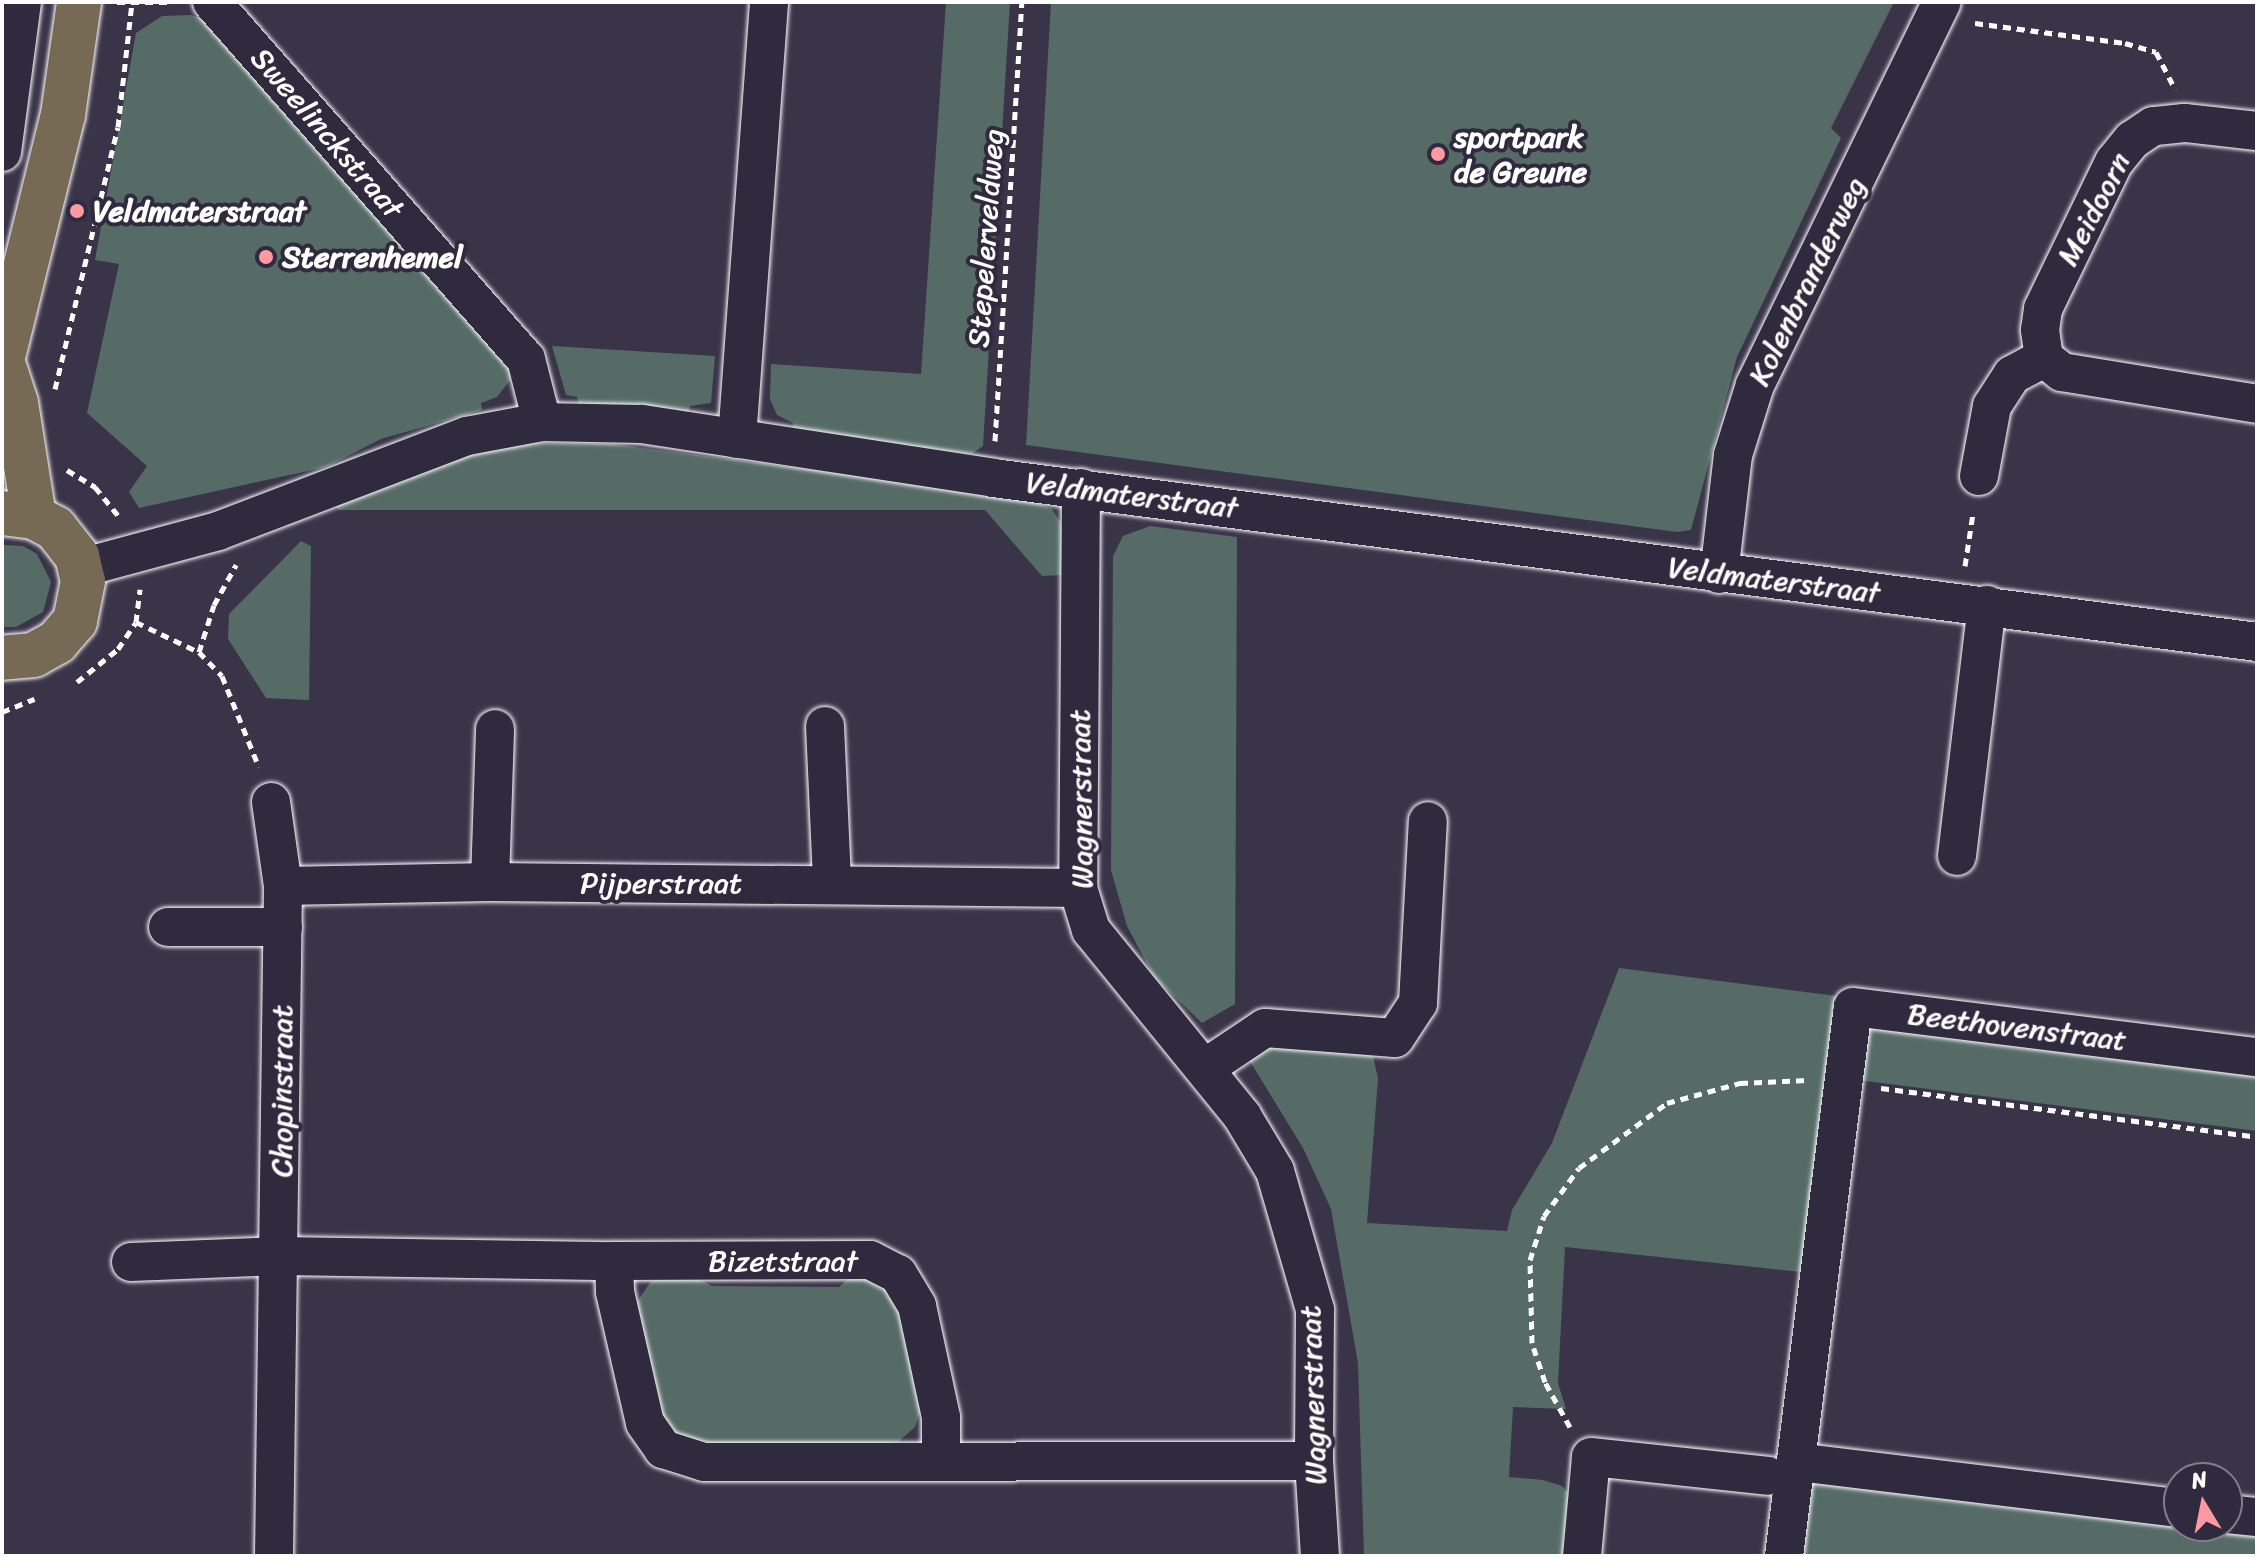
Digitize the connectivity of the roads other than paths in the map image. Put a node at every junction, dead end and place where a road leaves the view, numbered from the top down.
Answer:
1 (22, 2) edge
2 (79, 2) edge
3 (212, 2) edge
4 (769, 2) edge
5 (1938, 10) edge
6 (2257, 131) edge
7 (2, 152) edge
8 (2044, 358) junction
9 (2, 360) edge
10 (2257, 404) edge
11 (542, 422) junction
12 (737, 439) junction
13 (1979, 476) road end
14 (1081, 488) junction
15 (18, 515) edge
16 (81, 568) junction
17 (1719, 574) junction
18 (1974, 603) junction
19 (2257, 642) edge
20 (2, 658) edge
21 (825, 726) dead end
22 (495, 729) dead end
23 (271, 802) road end
24 (1428, 821) dead end
25 (1957, 856) dead end
26 (490, 882) junction
27 (832, 883) junction
28 (283, 886) junction
29 (1078, 888) junction
30 (168, 927) dead end
31 (283, 927) junction
32 (2257, 1057) edge
33 (1205, 1068) junction
34 (281, 1256) junction
35 (614, 1261) junction
36 (131, 1262) dead end
37 (941, 1461) junction
38 (1314, 1461) junction
39 (1782, 1469) junction
40 (2163, 1506) edge
41 (274, 1556) edge
42 (1320, 1556) edge
43 (1582, 1556) edge
44 (1784, 1556) edge

1 - 7 street
2 - 9 main road
3 - 11 street, Sweelinckstraat
4 - 12 street
5 - 17 street, Kolenbranderweg
6 - 8 street, Meidoorn
8 - 10 street
8 - 13 street
9 - 15 main road
11 - 12 street, Veldmaterstraat
11 - 16 street, Veldmaterstraat
12 - 14 street, Veldmaterstraat
14 - 17 street, Veldmaterstraat
14 - 29 street, Wagnerstraat
15 - 16 main road
16 - 20 main road
17 - 18 street, Veldmaterstraat
18 - 19 street, Veldmaterstraat
18 - 25 street
21 - 27 street
22 - 26 street
23 - 28 street, Chopinstraat
24 - 33 street
26 - 27 street, Pijperstraat
26 - 28 street, Pijperstraat
27 - 29 street, Pijperstraat
28 - 31 street, Chopinstraat
29 - 33 street, Wagnerstraat
30 - 31 street
31 - 34 street, Chopinstraat
32 - 39 street, Beethovenstraat
33 - 38 street, Wagnerstraat
34 - 35 street, Bizetstraat
34 - 36 street
34 - 41 street, Chopinstraat
35 - 37 street
35 - 37 street, Bizetstraat
37 - 38 street
38 - 42 street, Wagnerstraat
39 - 40 street
39 - 43 street
39 - 44 street, Beethovenstraat

